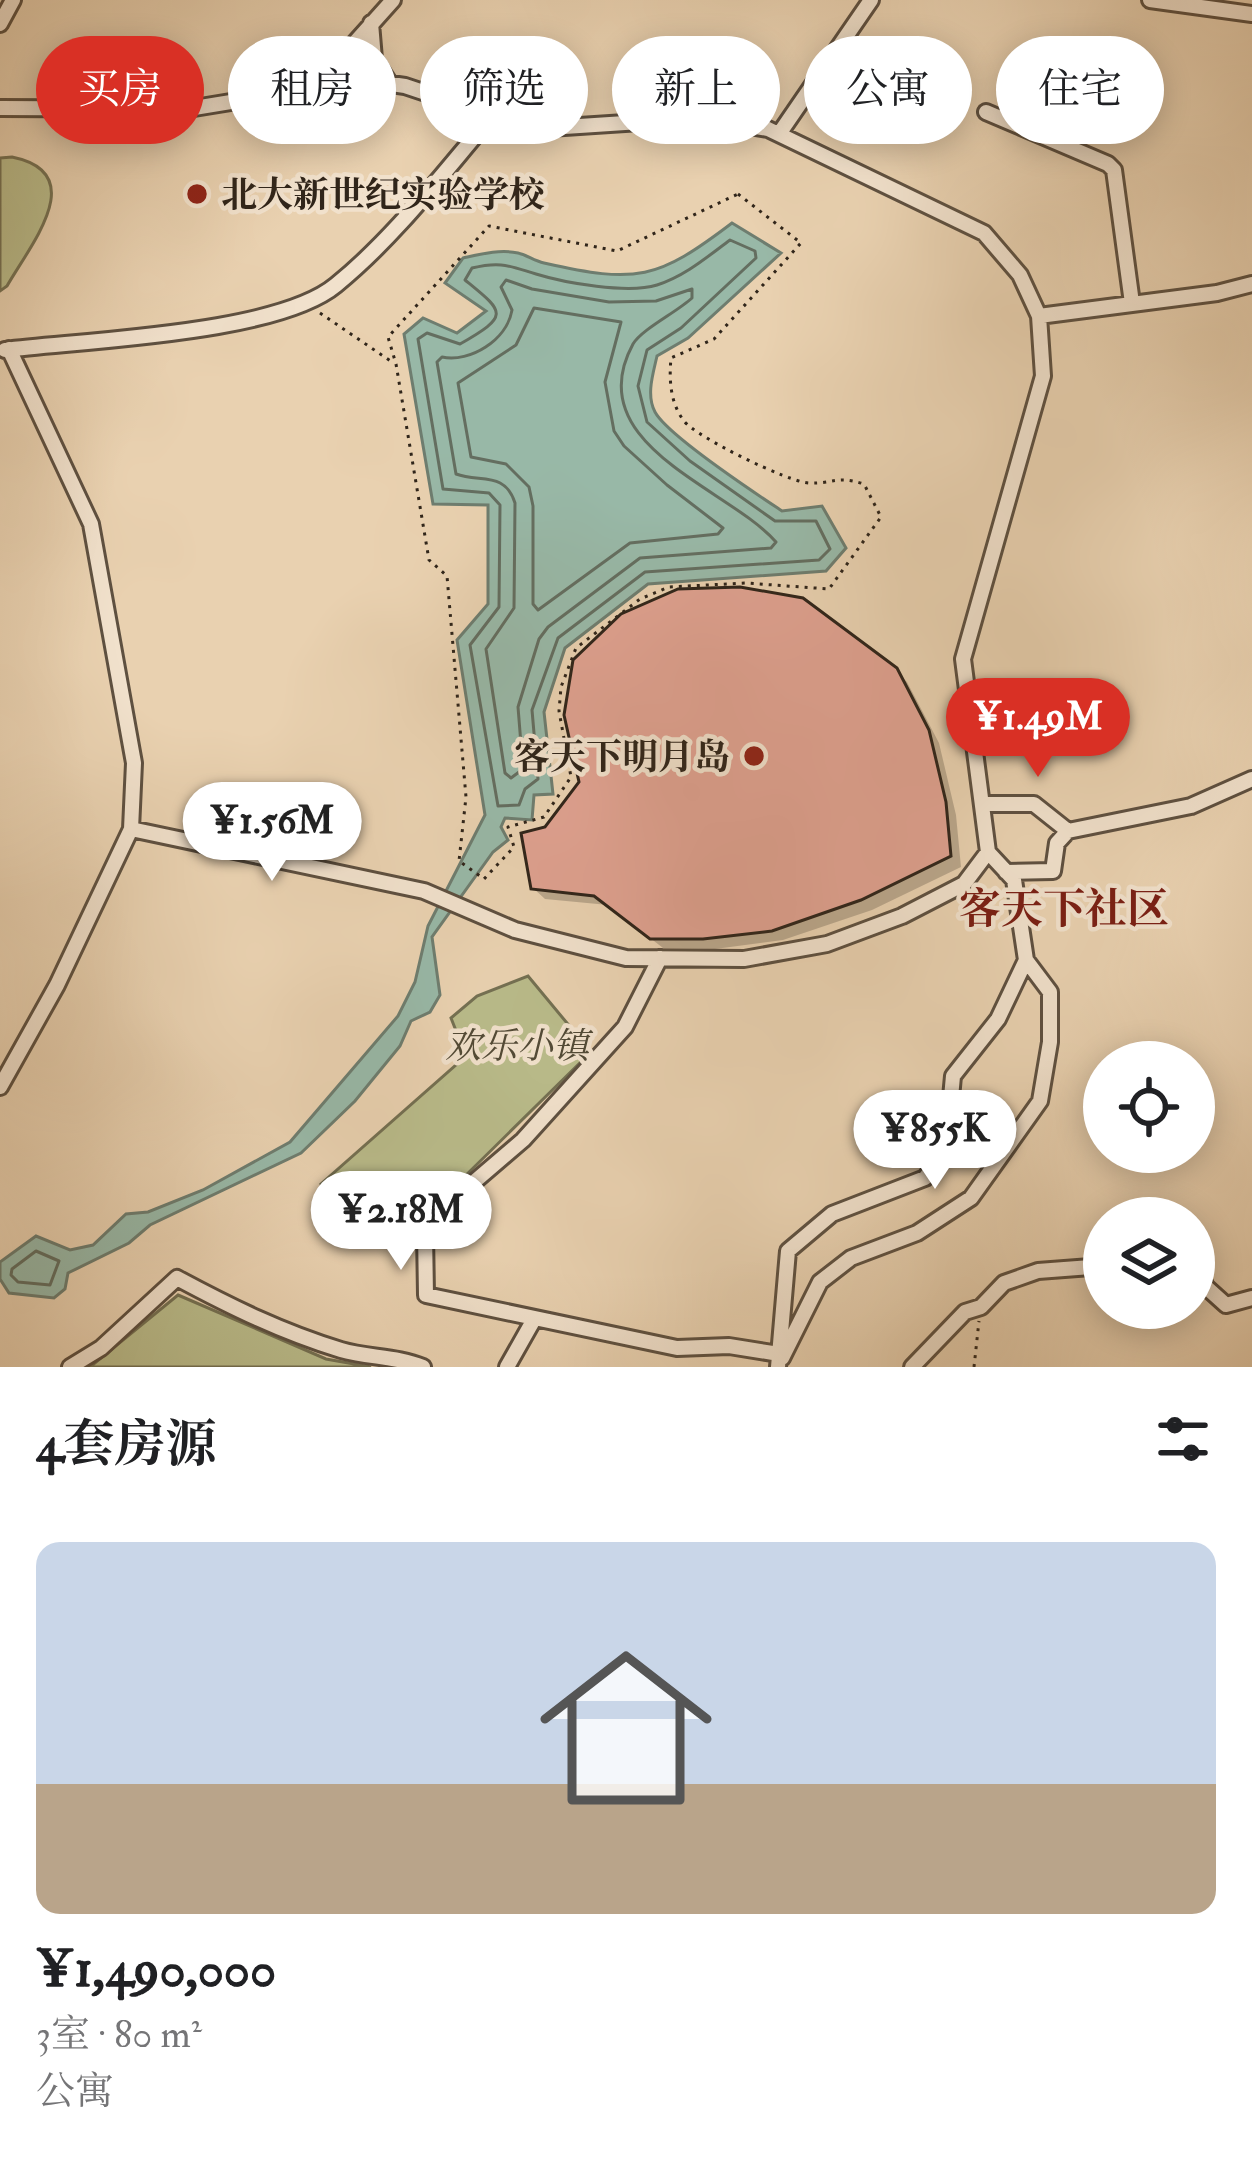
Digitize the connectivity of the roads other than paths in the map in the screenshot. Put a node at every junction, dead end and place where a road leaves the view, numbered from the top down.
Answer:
1 (13, 0) edge
2 (393, 0) edge
3 (871, 0) edge
4 (1150, 0) edge
5 (1252, 14) edge
6 (371, 23) junction
7 (0, 24) edge
8 (360, 36) edge
9 (369, 36) edge
10 (228, 102) edge
11 (0, 108) edge
12 (986, 112) dead end
13 (780, 131) edge
14 (780, 135) edge
15 (468, 144) edge
16 (1252, 284) edge
17 (1132, 303) junction
18 (1039, 316) junction
19 (4, 350) edge
20 (1252, 779) edge
21 (983, 804) junction
22 (131, 829) junction
23 (1068, 831) junction
24 (988, 852) junction
25 (1006, 872) junction
26 (660, 958) junction
27 (1026, 959) junction
28 (0, 1087) edge
29 (1083, 1268) edge
30 (1215, 1296) edge
31 (1252, 1298) edge
32 (533, 1321) junction
33 (778, 1362) edge
34 (70, 1367) edge
35 (423, 1367) edge
36 (507, 1367) edge
37 (912, 1367) edge

1 - 7 street
2 - 6 street
3 - 13 street
4 - 5 street
6 - 8 street
6 - 9 street
10 - 11 street
12 - 17 street
14 - 18 street
15 - 19 street
16 - 17 street
17 - 18 street
18 - 21 street
19 - 22 street
20 - 23 street
21 - 23 street
21 - 24 street
22 - 26 street
22 - 28 street
23 - 25 street
24 - 25 street
24 - 26 street
25 - 27 street
26 - 32 street
27 - 33 street
27 - 33 street
29 - 37 street
30 - 31 street
32 - 33 street
32 - 36 street
34 - 35 street

